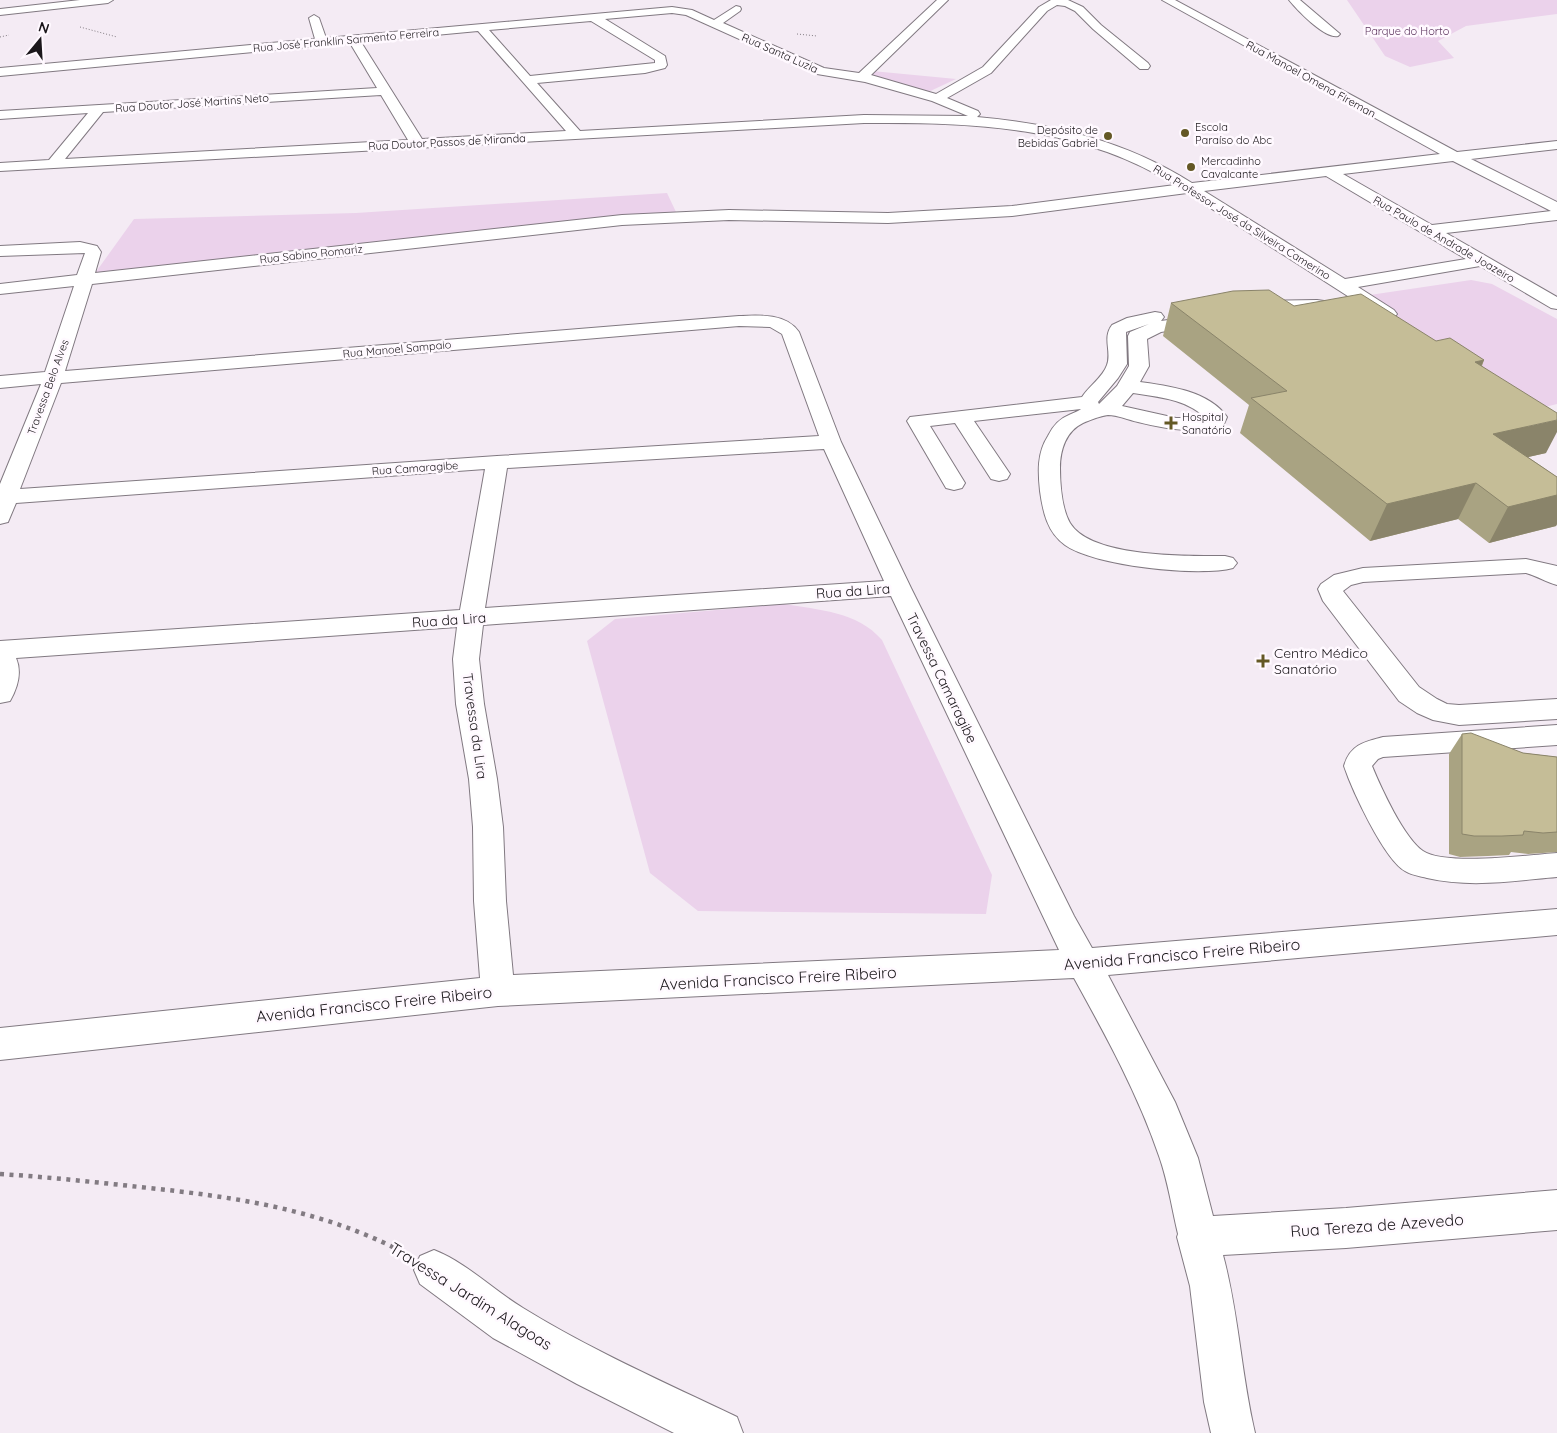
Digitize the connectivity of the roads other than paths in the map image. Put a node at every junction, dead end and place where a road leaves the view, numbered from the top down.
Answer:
1 (108, 0) edge
2 (943, 0) edge
3 (1167, 0) edge
4 (1294, 0) edge
5 (1060, 1) edge
6 (736, 8) dead end
7 (0, 12) edge
8 (692, 14) joint
9 (593, 17) junction
10 (314, 18) dead end
11 (715, 24) junction
12 (481, 28) junction
13 (1334, 34) dead end
14 (354, 40) junction
15 (322, 42) junction
16 (1144, 66) dead end
17 (0, 72) edge
18 (861, 78) junction
19 (528, 80) junction
20 (384, 91) junction
21 (937, 98) junction
22 (99, 109) junction
23 (0, 115) edge
24 (894, 119) joint
25 (985, 120) junction
26 (576, 135) junction
27 (417, 143) junction
28 (1557, 145) edge
29 (1455, 158) junction
30 (53, 164) junction
31 (0, 167) edge
32 (1330, 173) junction
33 (1190, 188) junction
34 (1557, 208) edge
35 (1557, 215) edge
36 (1431, 230) junction
37 (0, 251) edge
38 (1482, 261) junction
39 (83, 278) junction
40 (1342, 285) junction
41 (0, 289) edge
42 (1557, 304) edge
43 (1238, 311) edge
44 (790, 332) joint
45 (54, 376) junction
46 (0, 382) edge
47 (1127, 386) junction
48 (1097, 407) junction
49 (961, 416) junction
50 (831, 442) junction
51 (497, 462) junction
52 (998, 474) dead end
53 (954, 483) dead end
54 (3, 497) edge
55 (0, 517) edge
56 (1224, 562) dead end
57 (1557, 577) edge
58 (899, 588) junction
59 (471, 619) junction
60 (0, 652) edge
61 (0, 694) edge
62 (1557, 709) edge
63 (1552, 742) edge
64 (1557, 864) edge
65 (1557, 922) edge
66 (1084, 963) junction
67 (498, 991) junction
68 (0, 1044) edge
69 (1557, 1210) edge
70 (1197, 1236) junction
71 (434, 1270) road end
72 (721, 1433) edge
73 (1233, 1433) edge

1 - 7 street
2 - 18 street
3 - 29 street, Rua Manoel Omena Fireman
4 - 13 street
5 - 16 street
5 - 21 street
6 - 11 street
8 - 9 street, Rua José Franklin Sarmento Ferreira
8 - 11 street, Rua Santa Luzia
9 - 12 street, Rua José Franklin Sarmento Ferreira
9 - 19 street
10 - 15 street
11 - 18 street, Rua Santa Luzia
12 - 14 street, Rua José Franklin Sarmento Ferreira
12 - 19 street
14 - 15 street, Rua José Franklin Sarmento Ferreira
14 - 20 street
15 - 17 street, Rua José Franklin Sarmento Ferreira
18 - 21 street, Rua Santa Luzia
19 - 26 street
20 - 22 street, Rua Doutor José Martins Neto
20 - 27 street
21 - 25 street, Rua Santa Luzia
22 - 23 street, Rua Doutor José Martins Neto
22 - 30 street
24 - 25 street, Rua Professor José da Silveira Camerino
24 - 26 street, Rua Doutor Passos de Miranda
25 - 33 street, Rua Professor José da Silveira Camerino
26 - 27 street, Rua Doutor Passos de Miranda
27 - 30 street, Rua Doutor Passos de Miranda
28 - 29 street, Rua Sabino Romariz
29 - 32 street, Rua Sabino Romariz
29 - 34 street, Rua Manoel Omena Fireman
30 - 31 street, Rua Doutor Passos de Miranda
32 - 33 street, Rua Sabino Romariz
32 - 36 street, Rua Paulo de Andrade Joazeiro
33 - 39 street, Rua Sabino Romariz
33 - 40 street, Rua Professor José da Silveira Camerino
35 - 36 street
36 - 38 street, Rua Paulo de Andrade Joazeiro
37 - 39 street, Travessa Belo Alves
38 - 40 street
38 - 42 street, Rua Paulo de Andrade Joazeiro
39 - 41 street, Rua Sabino Romariz
39 - 45 street, Travessa Belo Alves
40 - 43 street, Rua Professor José da Silveira Camerino
44 - 45 street, Rua Manoel Sampaio
44 - 50 street, Travessa Camaragibe
45 - 46 street, Rua Manoel Sampaio
45 - 54 street, Travessa Belo Alves
47 - 48 street
47 - 48 street
47 - 48 street
48 - 49 street
48 - 56 street
49 - 52 street
49 - 53 street
50 - 51 street, Rua Camaragibe
50 - 58 street, Travessa Camaragibe
51 - 54 street, Rua Camaragibe
51 - 59 street, Travessa da Lira
54 - 55 street, Travessa Belo Alves
57 - 62 street
58 - 59 street, Rua da Lira
58 - 66 street, Travessa Camaragibe
59 - 60 street, Rua da Lira
59 - 67 street, Travessa da Lira
60 - 61 street
63 - 64 street
65 - 66 street, Avenida Francisco Freire Ribeiro
66 - 67 street, Avenida Francisco Freire Ribeiro
66 - 70 street, Travessa Camaragibe
67 - 68 street, Avenida Francisco Freire Ribeiro
69 - 70 street, Rua Tereza de Azevedo
70 - 73 street, Travessa Camaragibe
71 - 72 street, Travessa Jardim Alagoas

